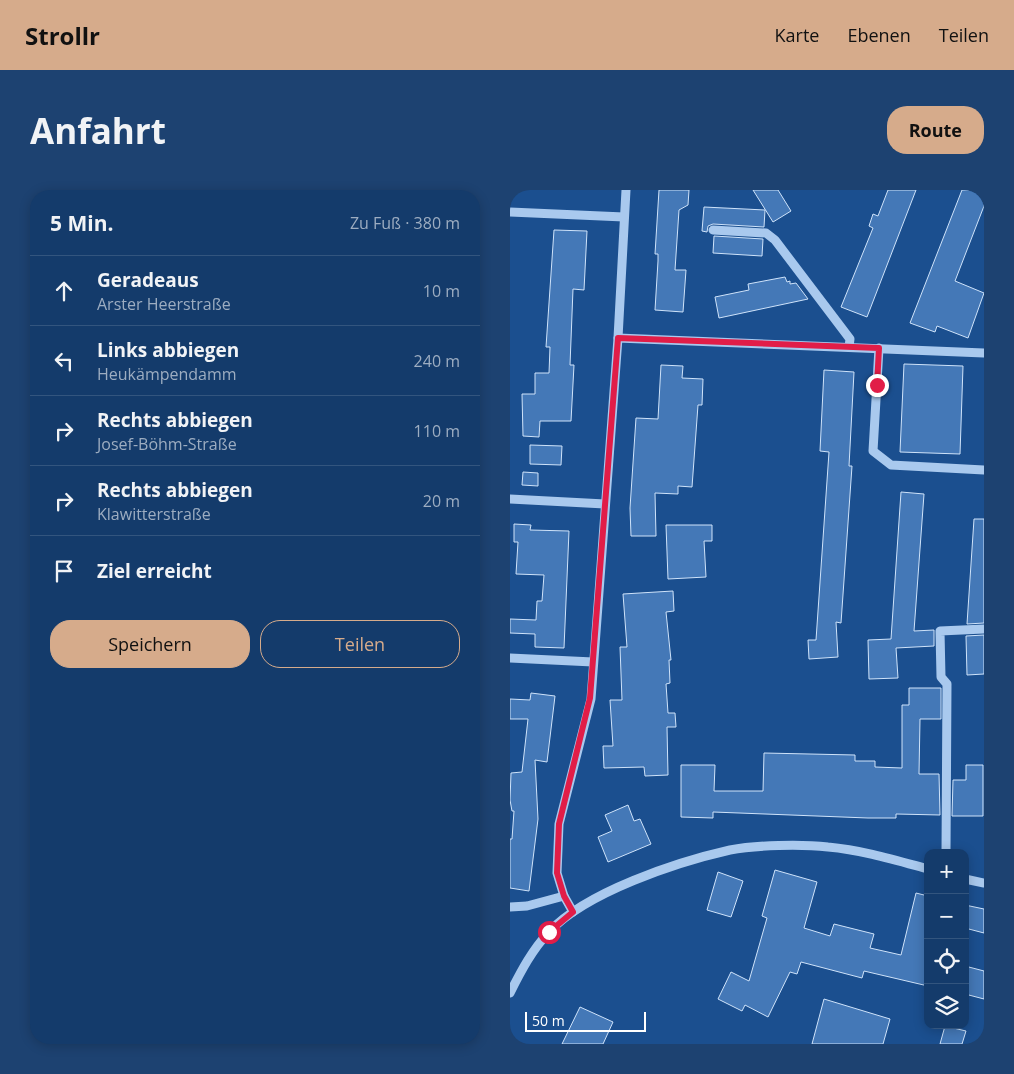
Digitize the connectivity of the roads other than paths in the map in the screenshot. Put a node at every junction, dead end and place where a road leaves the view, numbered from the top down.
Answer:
1 (626, 190) edge
2 (510, 212) edge
3 (624, 217) junction
4 (713, 230) dead end
5 (618, 338) junction
6 (849, 347) junction
7 (879, 348) junction
8 (984, 353) edge
9 (984, 470) edge
10 (510, 499) edge
11 (605, 504) junction
12 (984, 629) edge
13 (510, 658) edge
14 (593, 662) junction
15 (946, 849) edge
16 (924, 868) edge
17 (969, 880) edge
18 (984, 883) edge
19 (564, 896) junction
20 (510, 907) edge
21 (573, 912) junction
22 (510, 993) edge

1 - 3 street
2 - 3 street
3 - 5 street
4 - 6 street
5 - 6 street
5 - 11 street
6 - 7 street
7 - 8 street
7 - 9 street
10 - 11 street
11 - 14 street
12 - 15 street
13 - 14 street
14 - 19 street
16 - 21 street
17 - 18 street
19 - 20 street
19 - 21 street
21 - 22 street

